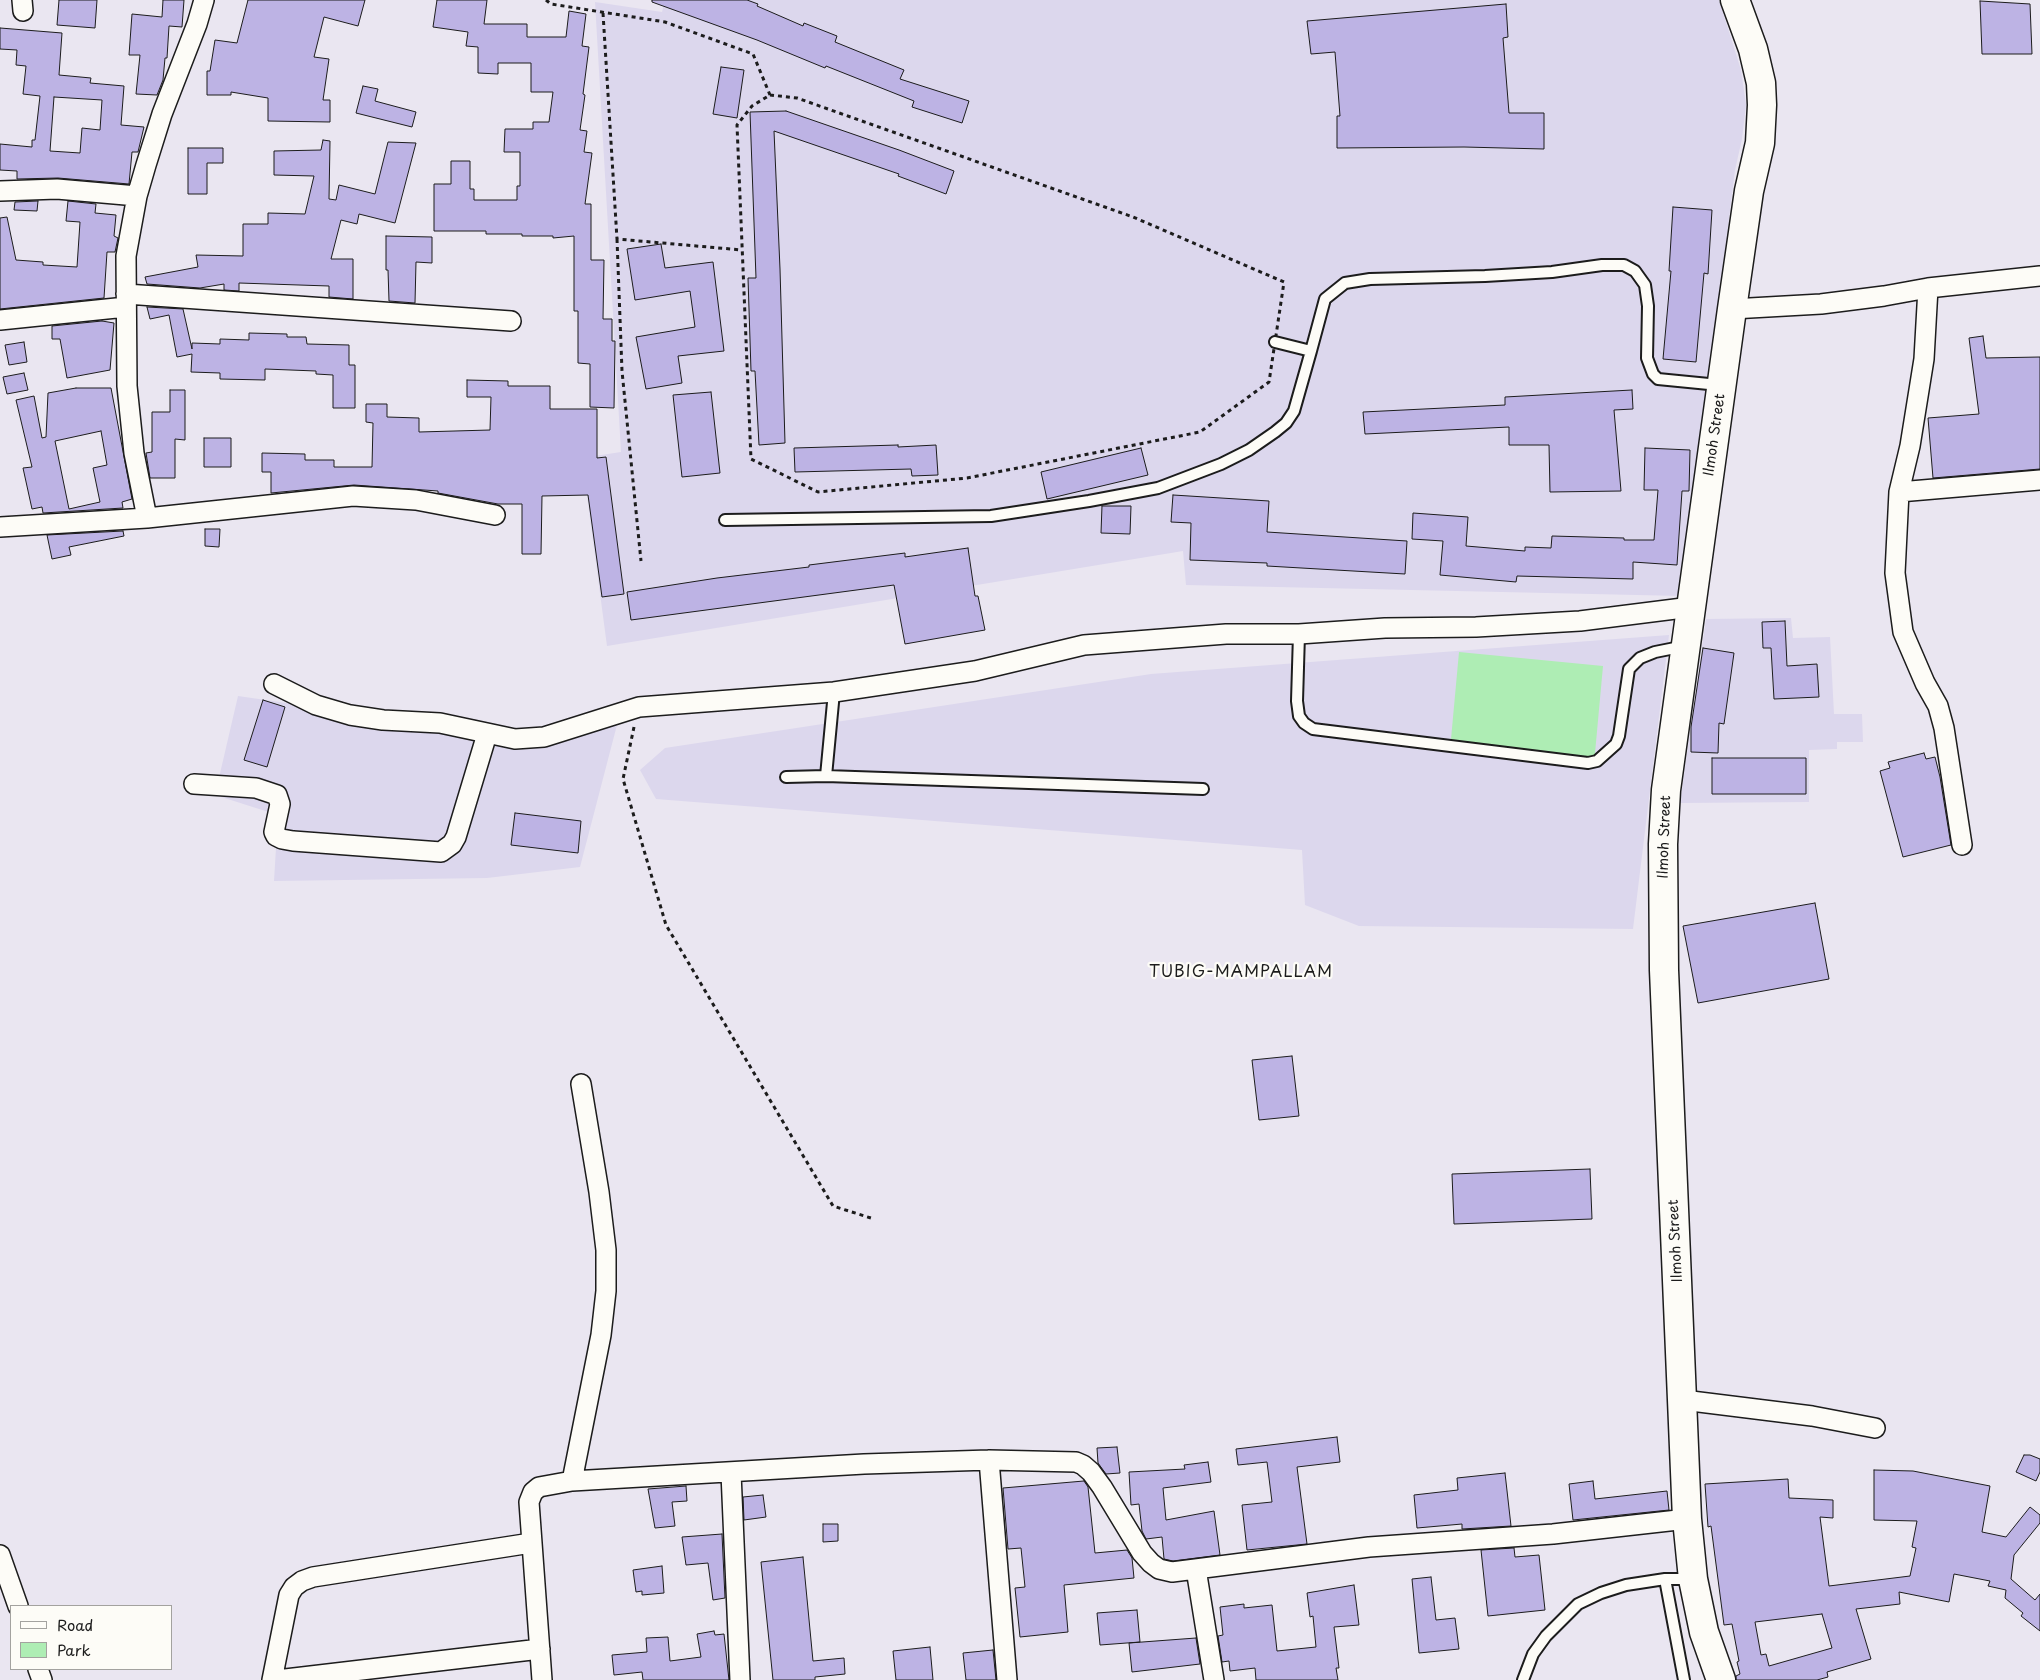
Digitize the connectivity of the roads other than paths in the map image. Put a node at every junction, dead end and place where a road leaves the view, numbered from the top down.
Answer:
1 (204, 0) edge
2 (1735, 0) edge
3 (0, 191) edge
4 (137, 196) junction
5 (2040, 276) edge
6 (1928, 288) junction
7 (126, 301) junction
8 (1732, 309) junction
9 (0, 320) edge
10 (511, 322) dead end
11 (1275, 342) road end
12 (1311, 351) junction
13 (1722, 386) junction
14 (2040, 480) edge
15 (1899, 492) junction
16 (495, 515) dead end
17 (147, 518) junction
18 (725, 520) dead end
19 (0, 527) edge
20 (1691, 607) junction
21 (1299, 634) junction
22 (1686, 645) junction
23 (274, 684) dead end
24 (834, 692) junction
25 (487, 734) junction
26 (826, 776) junction
27 (786, 777) dead end
28 (194, 784) dead end
29 (1203, 789) dead end
30 (1962, 844) dead end
31 (581, 1084) dead end
32 (1683, 1400) junction
33 (1875, 1428) dead end
34 (990, 1460) junction
35 (732, 1472) junction
36 (572, 1480) junction
37 (1687, 1519) junction
38 (530, 1543) junction
39 (0, 1554) edge
40 (1196, 1569) junction
41 (1665, 1579) junction
42 (1693, 1579) junction
43 (18, 1605) edge
44 (540, 1649) junction
45 (272, 1680) edge
46 (276, 1680) edge
47 (542, 1680) edge
48 (740, 1680) edge
49 (1007, 1680) edge
50 (1214, 1680) edge
51 (1523, 1680) edge
52 (1684, 1680) edge
53 (1721, 1680) edge

1 - 4 street
2 - 8 street, Ilmoh Street
3 - 4 street
4 - 7 street
5 - 6 street
6 - 8 street
6 - 15 street
7 - 9 street
7 - 10 street
7 - 17 street
8 - 13 street, Ilmoh Street
11 - 12 lane
12 - 13 lane
12 - 18 lane
13 - 20 street, Ilmoh Street
14 - 15 street
15 - 30 street
16 - 17 street
17 - 19 street
20 - 21 street
20 - 22 street, Ilmoh Street
21 - 22 lane
21 - 24 street
22 - 32 street, Ilmoh Street
23 - 25 street
24 - 25 street
24 - 26 lane
25 - 28 street
26 - 27 lane
26 - 29 lane
31 - 36 street
32 - 33 street
32 - 37 street, Ilmoh Street
34 - 35 street
34 - 40 street
34 - 49 street
35 - 36 street
35 - 48 street
36 - 38 street
37 - 40 street
37 - 42 street, Ilmoh Street
38 - 44 street
38 - 45 street
39 - 43 street
40 - 50 street
41 - 42 lane
41 - 51 lane
41 - 52 lane
42 - 53 street, Ilmoh Street
44 - 46 street
44 - 47 street

